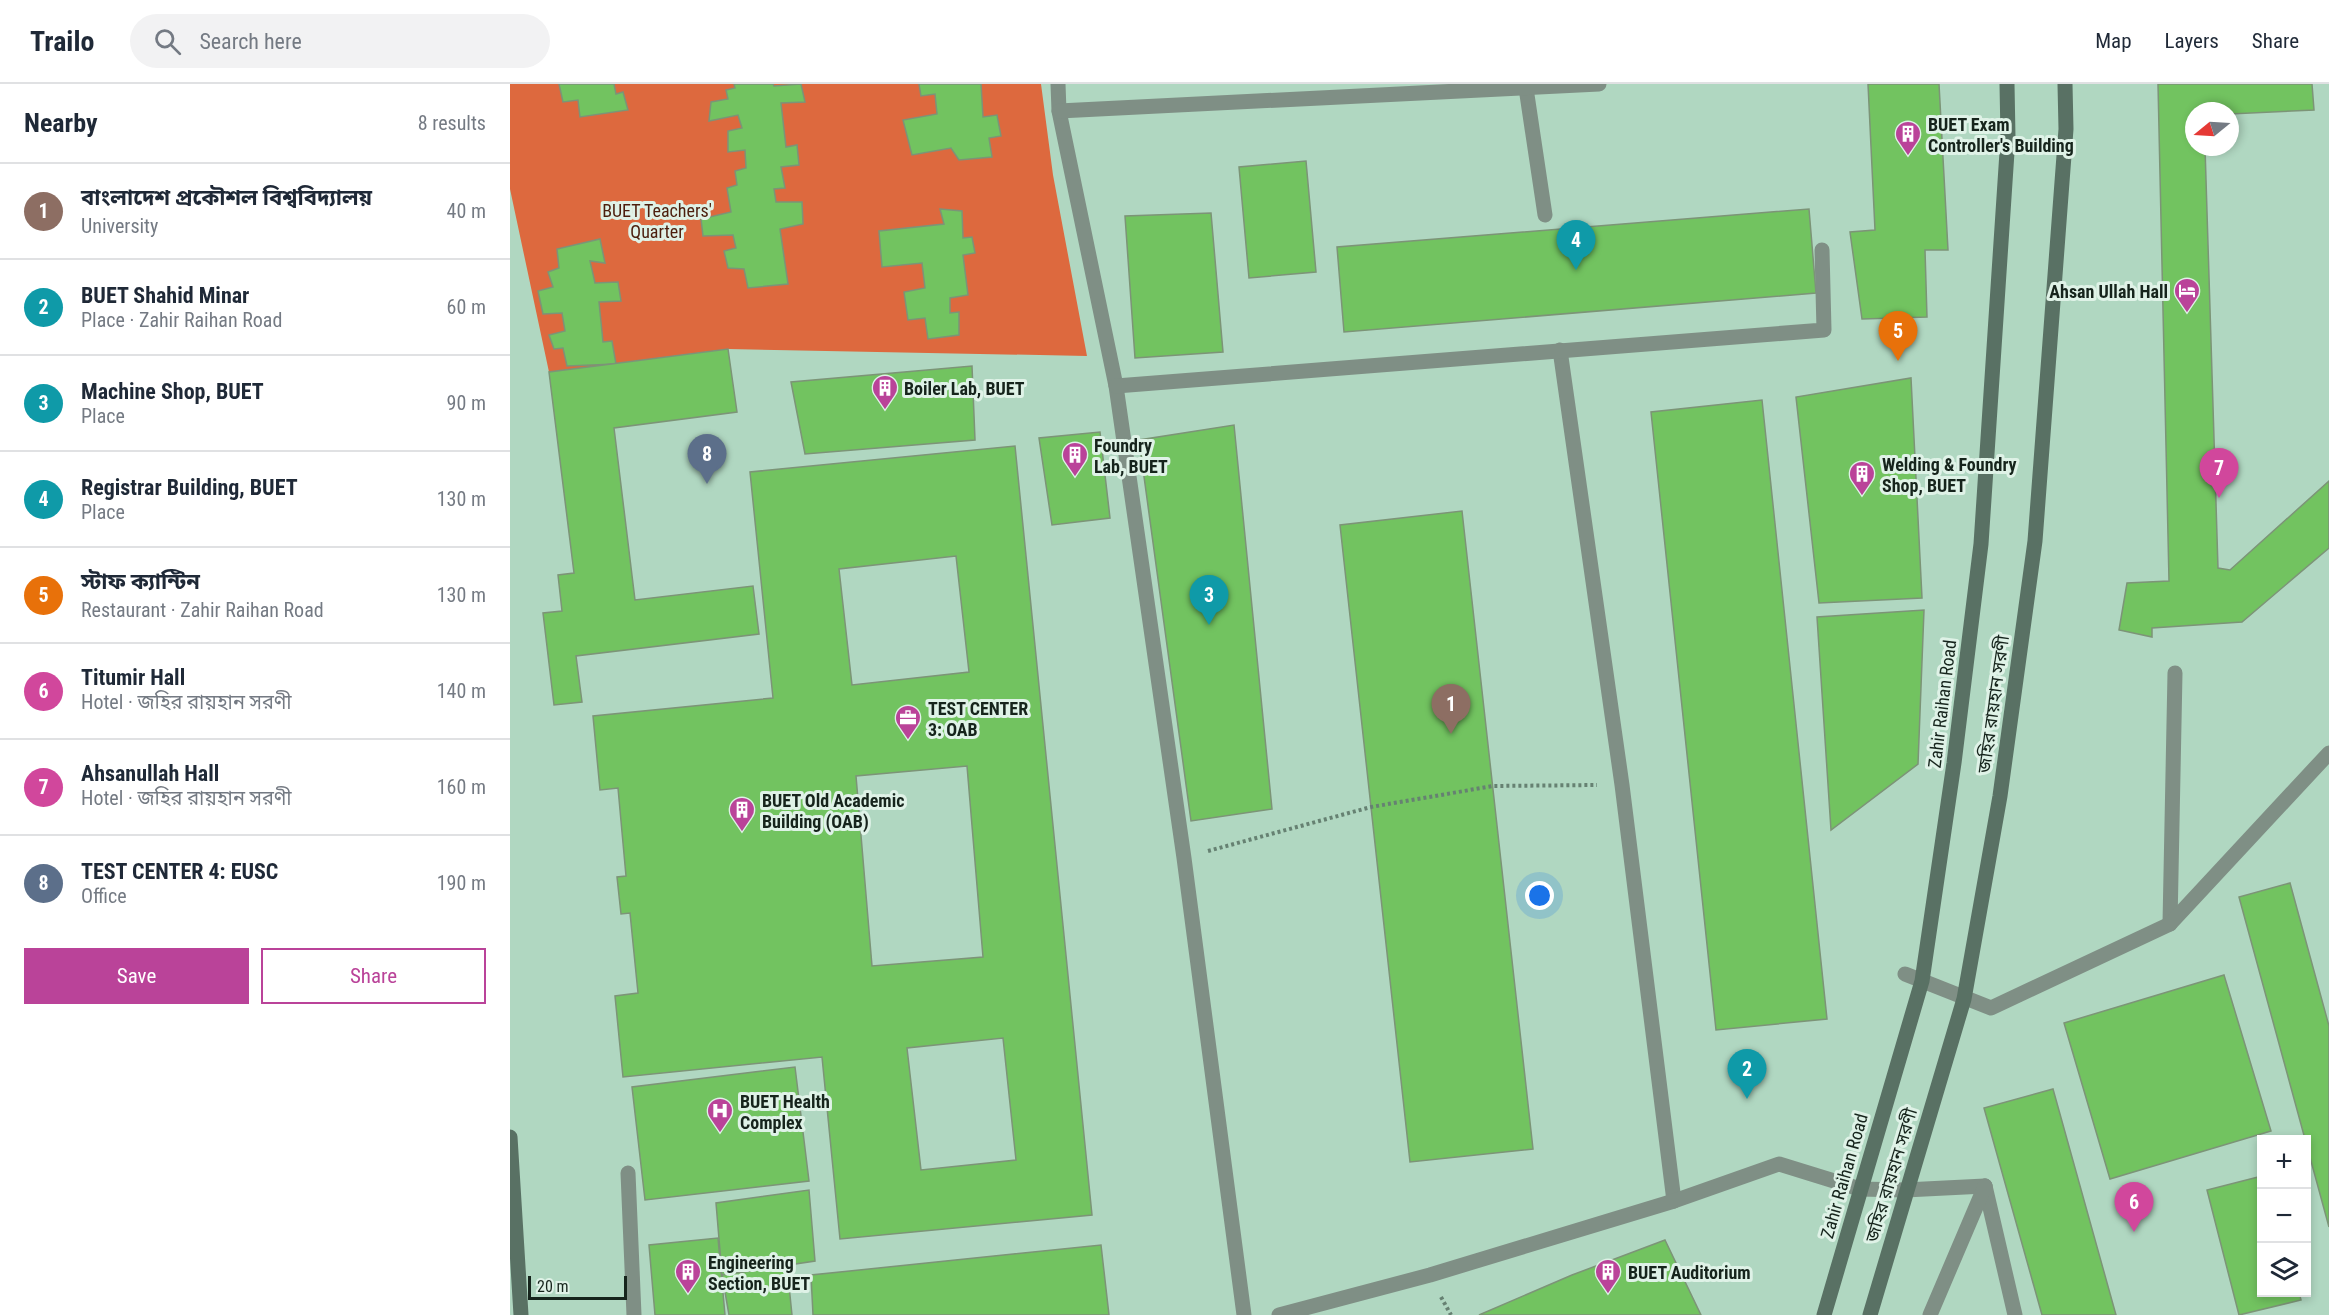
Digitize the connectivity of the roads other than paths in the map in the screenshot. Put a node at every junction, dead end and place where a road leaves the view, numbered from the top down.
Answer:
1 (1058, 84) edge
2 (1599, 84) edge
3 (2007, 84) edge
4 (2065, 84) edge
5 (1526, 88) junction
6 (1059, 111) junction
7 (1545, 215) dead end
8 (1822, 250) dead end
9 (1560, 350) junction
10 (1116, 386) junction
11 (2175, 673) dead end
12 (2329, 753) edge
13 (2170, 924) junction
14 (1905, 975) dead end
15 (1922, 981) junction
16 (1964, 999) junction
17 (510, 1137) edge
18 (628, 1173) dead end
19 (1985, 1186) junction
20 (1860, 1189) junction
21 (1905, 1190) junction
22 (1674, 1201) junction
23 (521, 1315) edge
24 (634, 1315) edge
25 (1244, 1315) edge
26 (1279, 1315) edge
27 (1824, 1315) edge
28 (1870, 1315) edge
29 (1930, 1315) edge
30 (2015, 1315) edge

1 - 6 street
2 - 5 street
3 - 15 main road, Zahir Raihan Road
4 - 16 main road, জহির রায়হান সরণী
5 - 6 street
5 - 7 street
6 - 10 street
8 - 9 street
9 - 10 street
9 - 22 street
10 - 25 street
11 - 13 street
12 - 13 street
13 - 16 street
14 - 15 street
15 - 16 street
15 - 20 main road, Zahir Raihan Road
16 - 21 main road, জহির রায়হান সরণী
17 - 23 main road
18 - 24 street
19 - 21 street
19 - 29 street
19 - 30 street
20 - 21 street
20 - 22 street
20 - 27 main road, Zahir Raihan Road
21 - 28 main road, জহির রায়হান সরণী
22 - 26 street

